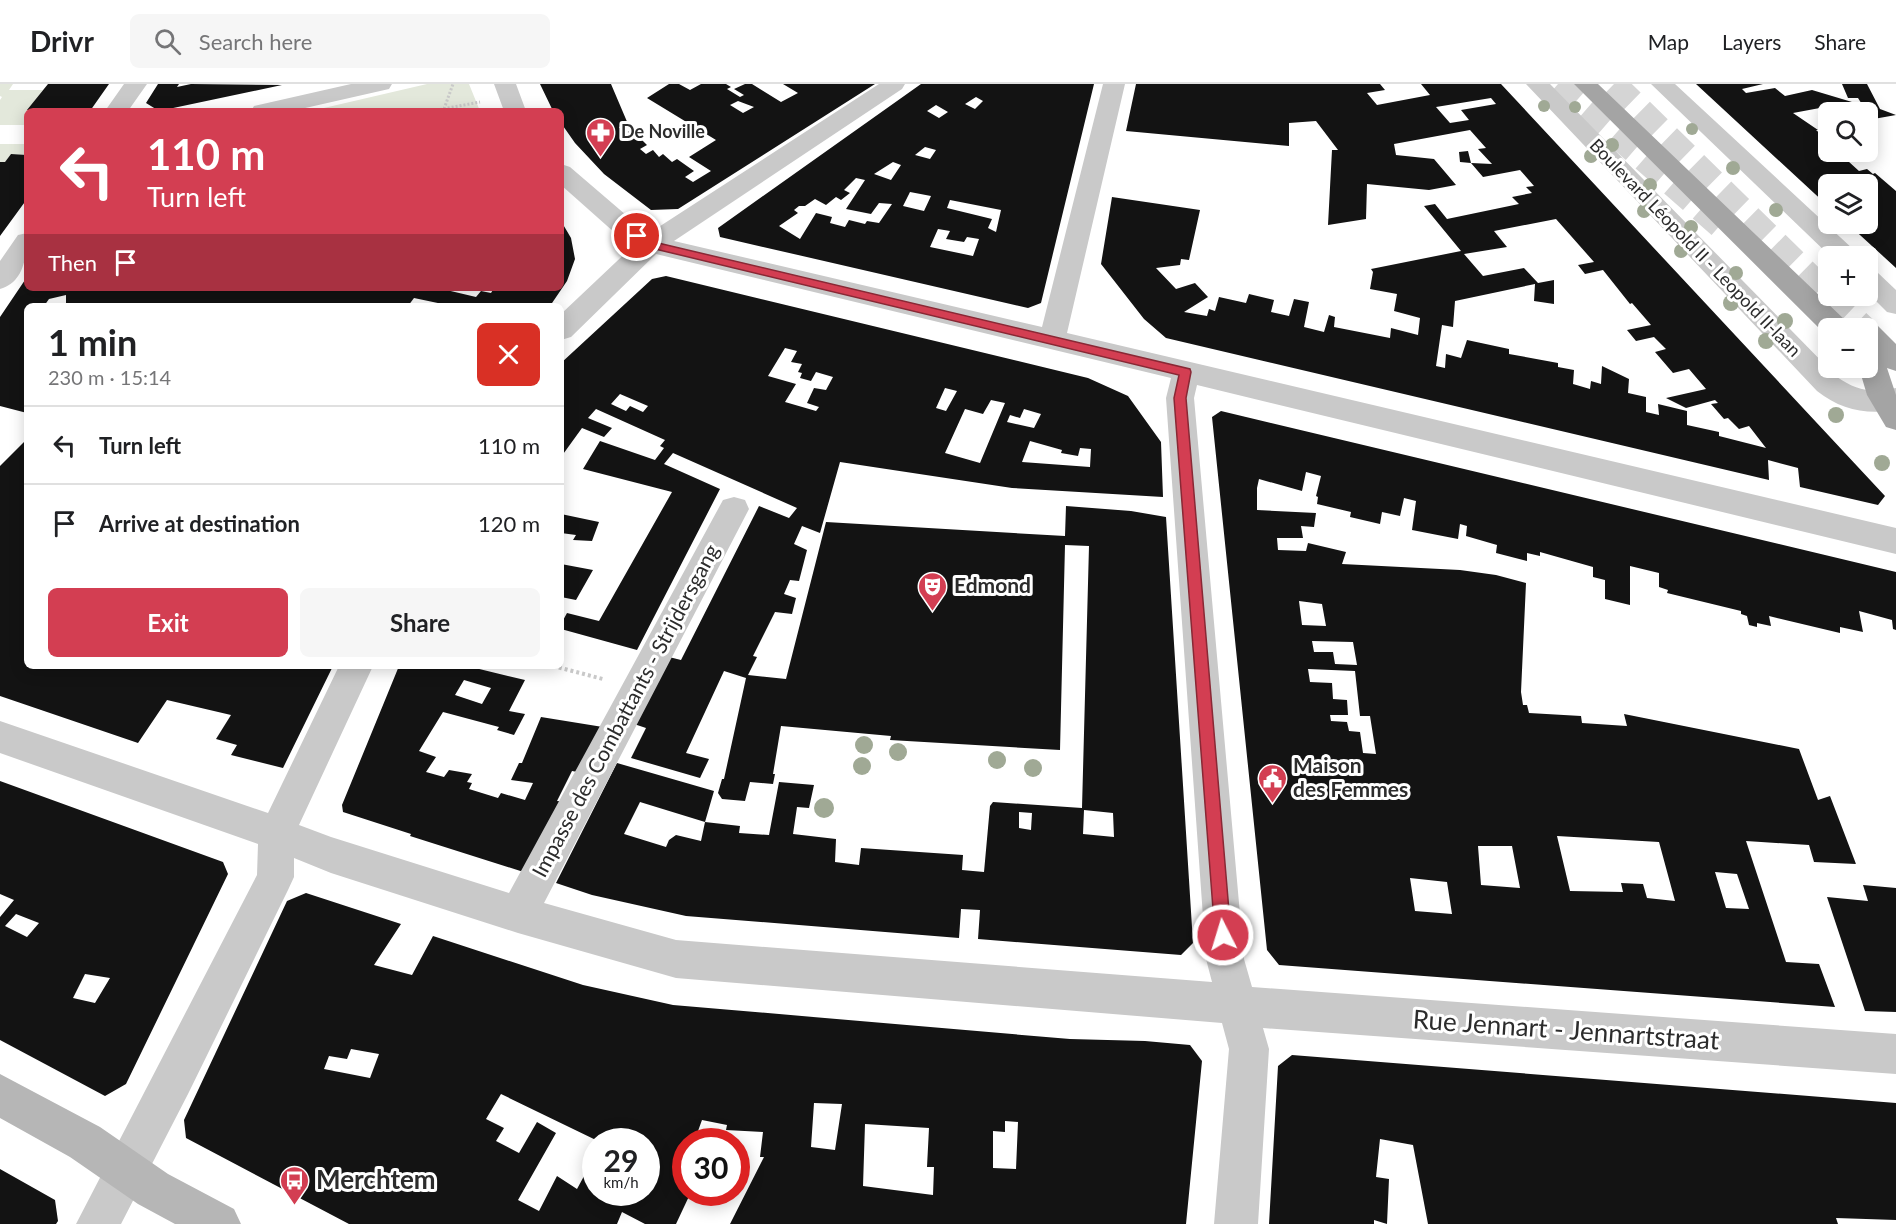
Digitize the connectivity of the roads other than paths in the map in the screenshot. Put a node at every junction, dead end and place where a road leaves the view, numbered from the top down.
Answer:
1 (136, 84) edge
2 (381, 84) edge
3 (505, 84) edge
4 (894, 84) edge
5 (1114, 84) edge
6 (1537, 84) edge
7 (1585, 84) edge
8 (1613, 84) edge
9 (1662, 84) edge
10 (118, 108) edge
11 (275, 108) edge
12 (514, 108) edge
13 (564, 175) edge
14 (651, 244) junction
15 (1834, 246) edge
16 (24, 249) edge
17 (0, 280) edge
18 (1818, 284) edge
19 (1878, 288) edge
20 (1896, 305) edge
21 (1840, 306) edge
22 (1826, 318) edge
23 (1853, 318) edge
24 (564, 327) edge
25 (1052, 340) junction
26 (1878, 361) edge
27 (1186, 372) junction
28 (1893, 401) edge
29 (734, 509) dead end
30 (1896, 541) edge
31 (355, 669) edge
32 (0, 737) edge
33 (277, 832) junction
34 (518, 914) junction
35 (1237, 1005) junction
36 (1896, 1054) edge
37 (0, 1095) edge
38 (126, 1170) junction
39 (98, 1224) edge
40 (219, 1224) edge
41 (1236, 1224) edge

1 - 10 street
2 - 11 street
3 - 12 street
4 - 14 street
5 - 25 street
6 - 28 street, Boulevard Léopold II - Leopold II-laan
7 - 22 main road, Boulevard Léopold II - Leopold II-laan
8 - 18 main road
9 - 15 street
13 - 14 street
14 - 24 street
14 - 25 street
16 - 17 street
19 - 20 street
21 - 23 main road
25 - 27 street
26 - 28 main road
27 - 30 street
27 - 35 street
29 - 34 street, Impasse des Combattants - Strijdersgang
31 - 33 street
32 - 33 street, Rue Jennart - Jennartstraat
33 - 34 street, Rue Jennart - Jennartstraat
33 - 38 street
34 - 35 street, Rue Jennart - Jennartstraat
35 - 36 street, Rue Jennart - Jennartstraat
35 - 41 street
37 - 38 street
38 - 39 street
38 - 40 street

